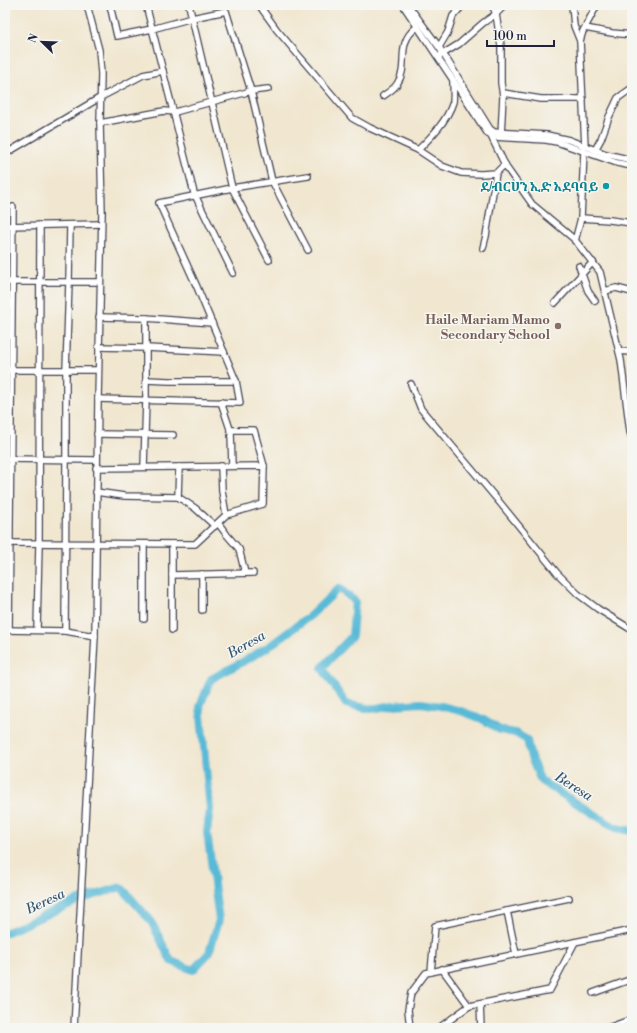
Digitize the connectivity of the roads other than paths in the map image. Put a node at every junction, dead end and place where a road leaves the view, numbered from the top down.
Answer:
1 (87, 5) edge
2 (110, 5) edge
3 (146, 5) edge
4 (189, 5) edge
5 (259, 5) edge
6 (403, 5) edge
7 (408, 5) edge
8 (463, 5) edge
9 (492, 5) edge
10 (497, 5) edge
11 (505, 5) edge
12 (572, 5) edge
13 (597, 5) edge
14 (496, 14) junction
15 (192, 18) junction
16 (417, 27) junction
17 (585, 28) junction
18 (152, 29) junction
19 (632, 35) edge
20 (580, 41) junction
21 (439, 47) junction
22 (441, 56) junction
23 (163, 71) junction
24 (454, 80) junction
25 (632, 88) edge
26 (268, 89) dead end
27 (250, 91) junction
28 (503, 93) junction
29 (383, 96) dead end
30 (101, 97) junction
31 (583, 99) junction
32 (211, 102) junction
33 (173, 112) junction
34 (100, 123) junction
35 (501, 135) junction
36 (491, 136) junction
37 (585, 149) junction
38 (418, 150) junction
39 (595, 150) junction
40 (5, 154) edge
41 (632, 160) edge
42 (505, 164) junction
43 (632, 166) edge
44 (496, 173) junction
45 (308, 176) dead end
46 (272, 181) junction
47 (232, 188) junction
48 (195, 196) junction
49 (12, 207) dead end
50 (581, 218) junction
51 (632, 223) edge
52 (101, 224) junction
53 (40, 225) junction
54 (70, 225) junction
55 (5, 226) edge
56 (12, 226) junction
57 (575, 241) junction
58 (483, 248) dead end
59 (308, 250) dead end
60 (5, 253) edge
61 (12, 253) junction
62 (269, 260) dead end
63 (593, 262) junction
64 (579, 266) dead end
65 (233, 274) dead end
66 (582, 274) junction
67 (5, 282) edge
68 (12, 282) junction
69 (39, 282) junction
70 (69, 282) junction
71 (100, 282) junction
72 (605, 291) junction
73 (632, 292) edge
74 (595, 301) dead end
75 (554, 303) dead end
76 (99, 317) junction
77 (146, 318) junction
78 (212, 323) junction
79 (99, 348) junction
80 (146, 348) junction
81 (618, 351) junction
82 (224, 352) junction
83 (632, 353) edge
84 (8, 370) edge
85 (39, 370) junction
86 (66, 370) junction
87 (98, 370) junction
88 (146, 380) junction
89 (236, 381) junction
90 (411, 384) dead end
91 (98, 399) junction
92 (146, 400) junction
93 (221, 402) junction
94 (631, 428) edge
95 (230, 430) junction
96 (97, 434) junction
97 (145, 434) junction
98 (173, 434) dead end
99 (632, 438) edge
100 (8, 459) edge
101 (39, 459) junction
102 (66, 460) junction
103 (97, 460) junction
104 (221, 466) junction
105 (232, 466) junction
106 (264, 466) junction
107 (144, 467) junction
108 (179, 467) junction
109 (96, 468) junction
110 (96, 492) junction
111 (178, 496) junction
112 (226, 515) junction
113 (216, 524) junction
114 (7, 543) edge
115 (39, 544) junction
116 (65, 544) junction
117 (95, 544) junction
118 (144, 544) junction
119 (172, 544) junction
120 (245, 573) junction
121 (253, 573) dead end
122 (202, 574) junction
123 (172, 575) junction
124 (202, 610) dead end
125 (144, 619) dead end
126 (7, 630) edge
127 (37, 630) junction
128 (64, 630) junction
129 (172, 630) dead end
130 (632, 630) edge
131 (95, 636) junction
132 (569, 898) dead end
133 (507, 911) junction
134 (632, 930) edge
135 (575, 942) junction
136 (516, 954) junction
137 (442, 969) junction
138 (431, 972) junction
139 (632, 979) edge
140 (592, 993) dead end
141 (480, 1004) junction
142 (469, 1006) junction
143 (632, 1019) edge
144 (625, 1025) edge
145 (441, 1027) edge
146 (74, 1028) edge
147 (410, 1028) edge
148 (481, 1028) edge
149 (608, 1028) edge

1 - 30 street
2 - 18 street
3 - 18 street
4 - 15 street
5 - 38 street
6 - 16 street
7 - 21 street
8 - 21 street
9 - 14 street
10 - 14 street
11 - 14 street
12 - 20 street
13 - 17 street
14 - 22 street
14 - 28 street
15 - 18 street
15 - 27 street
15 - 32 street
16 - 22 street
16 - 29 street
17 - 19 street
17 - 20 street
18 - 23 street
20 - 31 street
21 - 22 street
22 - 24 street
22 - 35 street
23 - 30 street
23 - 33 street
24 - 36 street
24 - 38 street
25 - 39 street
26 - 27 street
27 - 32 street
27 - 46 street
28 - 31 street
28 - 35 street
30 - 34 street
30 - 40 street
31 - 37 street
32 - 33 street
32 - 47 street
33 - 34 street
33 - 48 street
34 - 52 street
35 - 36 street
35 - 37 street
36 - 42 street
37 - 39 street
37 - 43 street
37 - 50 street
38 - 44 street
39 - 41 street
42 - 44 street
42 - 57 street
44 - 58 street
45 - 46 street
46 - 47 street
46 - 59 street
47 - 48 street
47 - 62 street
48 - 65 street
48 - 78 street
49 - 56 street
50 - 51 street
50 - 57 street
52 - 54 street
52 - 71 street
53 - 54 street
53 - 56 street
53 - 69 street
54 - 70 street
55 - 56 street
56 - 61 street
57 - 63 street
60 - 61 street
61 - 68 street
63 - 66 street
63 - 72 street
64 - 66 street
66 - 74 street
66 - 75 street
67 - 68 street
68 - 69 street
68 - 84 street
69 - 70 street
69 - 85 street
70 - 71 street
70 - 86 street
71 - 76 street
72 - 73 street
72 - 81 street
76 - 77 street
76 - 79 street
77 - 78 street
77 - 80 street
78 - 82 street
79 - 80 street
79 - 87 street
80 - 82 street
80 - 88 street
81 - 83 street
81 - 94 street
82 - 89 street
84 - 85 street
84 - 100 street
85 - 86 street
85 - 101 street
86 - 87 street
86 - 102 street
87 - 91 street
88 - 89 street
88 - 92 street
89 - 93 street
90 - 130 street
91 - 92 street
91 - 96 street
92 - 93 street
92 - 97 street
93 - 95 street
94 - 99 street
95 - 105 street
95 - 106 street
96 - 97 street
96 - 103 street
97 - 98 street
97 - 107 street
100 - 101 street
100 - 114 street
101 - 102 street
101 - 115 street
102 - 103 street
102 - 116 street
103 - 109 street
104 - 105 street
104 - 108 street
104 - 112 street
105 - 106 street
106 - 112 street
107 - 108 street
107 - 109 street
108 - 111 street
109 - 110 street
110 - 111 street
110 - 117 street
111 - 113 street
112 - 113 street
113 - 119 street
113 - 120 street
114 - 115 street
114 - 126 street
115 - 116 street
115 - 127 street
116 - 117 street
116 - 128 street
117 - 118 street
117 - 131 street
118 - 119 street
118 - 125 street
119 - 123 street
120 - 121 street
120 - 122 street
122 - 123 street
122 - 124 street
123 - 129 street
126 - 127 street
127 - 128 street
128 - 131 street
131 - 146 street
132 - 133 street
133 - 136 street
133 - 138 street
134 - 135 street
135 - 136 street
135 - 141 street
136 - 137 street
137 - 138 street
137 - 142 street
138 - 147 street
139 - 140 street
141 - 142 street
141 - 148 street
142 - 145 street
143 - 144 street
144 - 149 street

